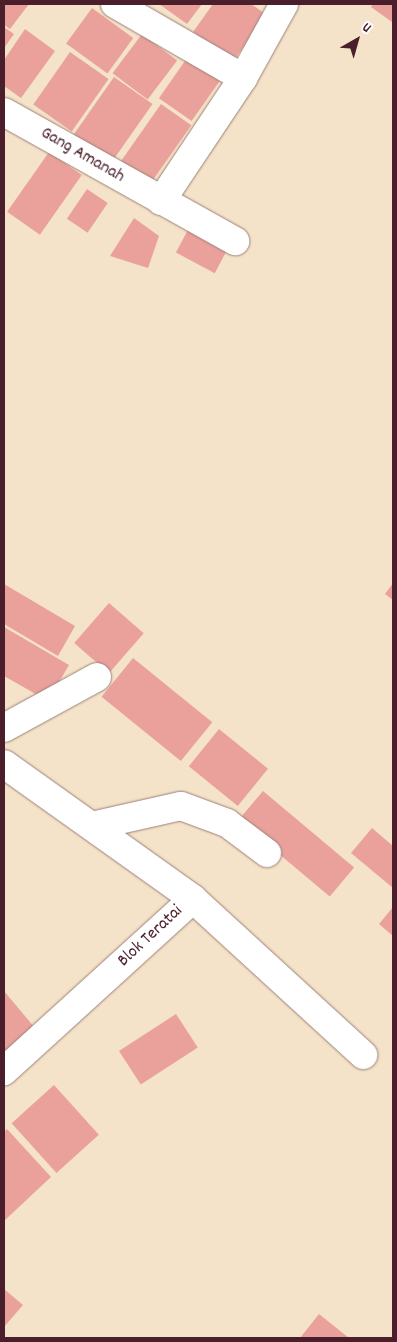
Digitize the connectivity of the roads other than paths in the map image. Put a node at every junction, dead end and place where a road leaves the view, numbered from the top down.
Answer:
1 (116, 4) edge
2 (284, 4) edge
3 (242, 78) junction
4 (4, 112) edge
5 (161, 201) junction
6 (235, 241) dead end
7 (97, 677) dead end
8 (4, 728) edge
9 (4, 764) edge
10 (92, 826) junction
11 (267, 853) dead end
12 (192, 899) junction
13 (363, 1055) dead end
14 (4, 1071) edge

1 - 3 street
2 - 3 street
3 - 5 street
4 - 5 street, Gang Amanah
5 - 6 street, Gang Amanah
7 - 8 street
9 - 10 street, Blok Teratai
10 - 11 street
10 - 12 street, Blok Teratai
12 - 13 street
12 - 14 street, Blok Teratai

